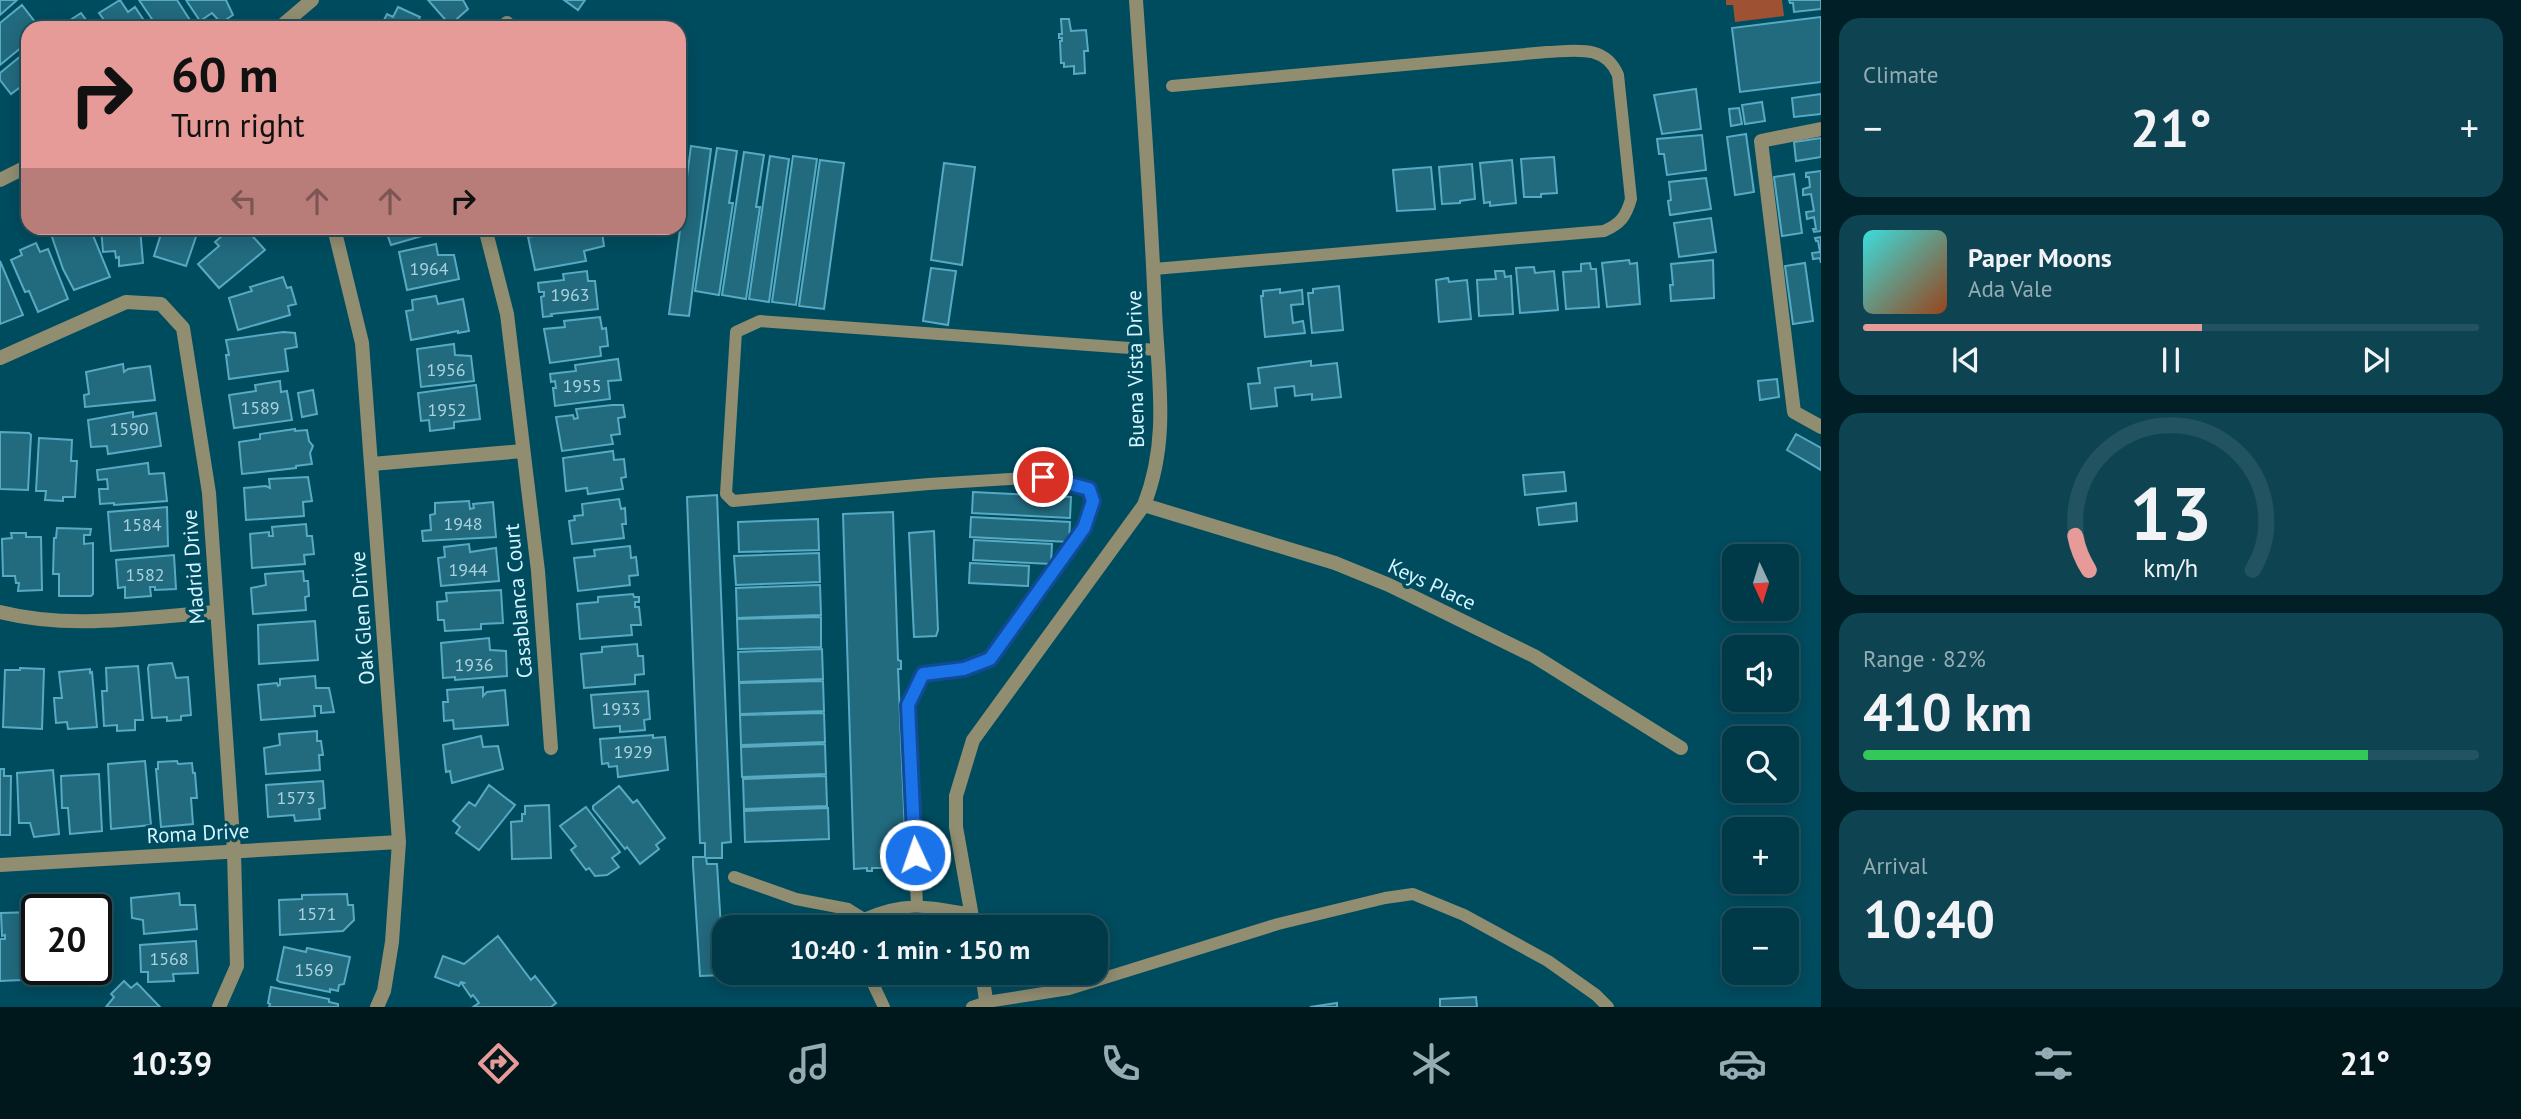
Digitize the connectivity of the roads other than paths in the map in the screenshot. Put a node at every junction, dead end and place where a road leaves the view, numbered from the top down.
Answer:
1 (312, 0) edge
2 (1136, 0) edge
3 (287, 21) edge
4 (1172, 86) dead end
5 (1821, 129) edge
6 (21, 170) edge
7 (0, 180) edge
8 (336, 235) edge
9 (487, 235) edge
10 (1154, 269) junction
11 (1157, 350) junction
12 (0, 358) edge
13 (1821, 427) edge
14 (523, 451) junction
15 (372, 464) junction
16 (1144, 505) junction
17 (0, 612) edge
18 (217, 612) junction
19 (551, 748) dead end
20 (1681, 748) dead end
21 (398, 842) junction
22 (234, 852) junction
23 (0, 865) edge
24 (734, 877) dead end
25 (917, 905) junction
26 (855, 915) edge
27 (875, 915) edge
28 (952, 915) edge
29 (972, 915) edge
30 (874, 985) edge
31 (984, 985) edge
32 (987, 1005) edge
33 (219, 1007) edge
34 (377, 1007) edge
35 (884, 1007) edge
36 (972, 1007) edge
37 (1608, 1007) edge

1 - 3 street
2 - 10 street, Buena Vista Drive
4 - 10 lane
5 - 13 street
6 - 7 street
8 - 15 street, Oak Glen Drive
9 - 14 street, Casablanca Court
10 - 11 street, Buena Vista Drive
11 - 16 street, Buena Vista Drive
11 - 25 lane
12 - 18 street, Madrid Drive
14 - 15 street
14 - 19 street, Casablanca Court
15 - 21 street, Oak Glen Drive
16 - 20 street, Keys Place
16 - 29 street, Buena Vista Drive
17 - 18 street
18 - 22 street, Madrid Drive
21 - 22 street, Roma Drive
21 - 34 street, Oak Glen Drive
22 - 23 street, Roma Drive
22 - 33 street, Madrid Drive
24 - 26 lane
25 - 27 lane
25 - 28 lane
30 - 35 lane
31 - 32 street
32 - 36 lane
32 - 37 lane

